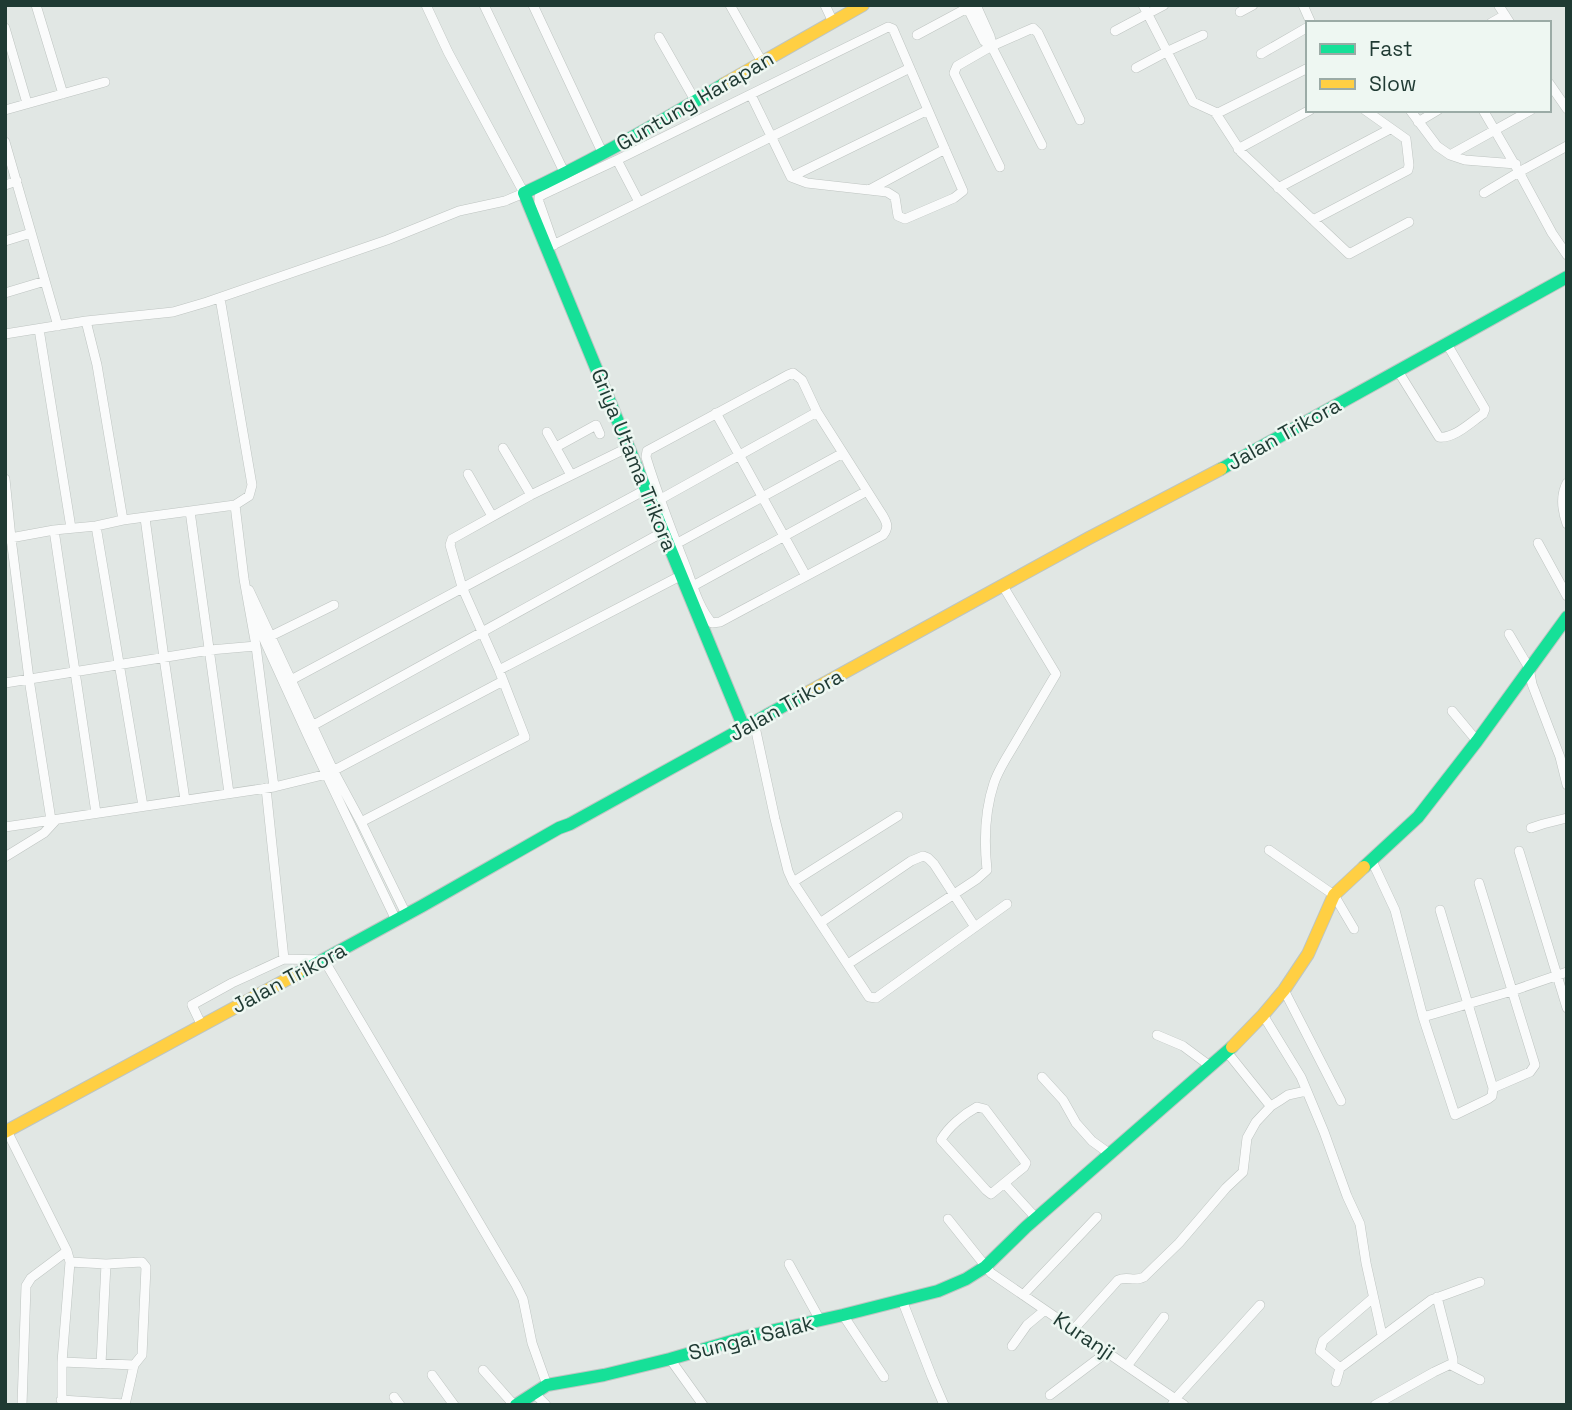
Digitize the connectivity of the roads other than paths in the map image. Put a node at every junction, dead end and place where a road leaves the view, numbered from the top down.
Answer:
1 (36, 5) edge
2 (426, 5) edge
3 (484, 5) edge
4 (533, 5) edge
5 (730, 5) edge
6 (825, 5) edge
7 (863, 5) edge
8 (1164, 5) edge
9 (1253, 5) edge
10 (970, 6) edge
11 (1145, 10) edge
12 (1240, 12) dead end
13 (833, 22) junction
14 (1306, 27) edge
15 (5, 28) edge
16 (1115, 31) dead end
17 (918, 35) dead end
18 (1203, 35) dead end
19 (659, 37) dead end
20 (992, 47) junction
21 (1166, 52) junction
22 (1261, 54) dead end
23 (762, 62) junction
24 (910, 68) junction
25 (1136, 68) dead end
26 (1306, 69) edge
27 (105, 82) dead end
28 (63, 94) junction
29 (751, 95) junction
30 (1553, 98) edge
31 (696, 102) junction
32 (27, 103) junction
33 (1567, 109) edge
34 (5, 110) edge
35 (928, 110) junction
36 (1306, 112) edge
37 (1368, 112) edge
38 (1410, 112) edge
39 (1435, 112) edge
40 (1484, 112) edge
41 (1528, 112) edge
42 (1216, 114) junction
43 (1080, 120) dead end
44 (1418, 122) junction
45 (1390, 130) junction
46 (1496, 130) junction
47 (771, 137) junction
48 (5, 142) edge
49 (1042, 145) dead end
50 (1567, 146) edge
51 (946, 149) junction
52 (1238, 149) junction
53 (603, 154) junction
54 (1450, 155) junction
55 (617, 160) junction
56 (1000, 167) dead end
57 (1518, 168) junction
58 (565, 174) junction
59 (791, 177) junction
60 (17, 181) junction
61 (5, 185) edge
62 (1278, 188) junction
63 (869, 190) junction
64 (524, 192) junction
65 (1484, 193) dead end
66 (639, 202) junction
67 (1313, 220) junction
68 (1409, 222) dead end
69 (31, 233) junction
70 (5, 241) edge
71 (551, 246) junction
72 (1567, 255) edge
73 (1567, 277) edge
74 (45, 281) junction
75 (5, 293) edge
76 (220, 298) junction
77 (86, 321) junction
78 (58, 326) junction
79 (39, 329) junction
80 (5, 334) edge
81 (1447, 344) junction
82 (1398, 371) junction
83 (817, 412) junction
84 (716, 413) junction
85 (547, 432) dead end
86 (600, 434) dead end
87 (556, 447) junction
88 (629, 447) junction
89 (503, 448) dead end
90 (843, 453) junction
91 (739, 456) junction
92 (468, 474) dead end
93 (571, 475) junction
94 (5, 479) edge
95 (1567, 483) edge
96 (645, 490) junction
97 (867, 491) junction
98 (531, 495) junction
99 (762, 497) junction
100 (659, 500) junction
101 (234, 505) junction
102 (190, 511) junction
103 (492, 516) junction
104 (145, 518) junction
105 (123, 520) junction
106 (1567, 524) edge
107 (96, 526) junction
108 (71, 528) junction
109 (54, 530) junction
110 (663, 532) junction
111 (784, 537) junction
112 (8, 538) edge
113 (1538, 543) dead end
114 (673, 546) junction
115 (682, 575) junction
116 (806, 576) junction
117 (244, 579) junction
118 (693, 586) junction
119 (1003, 586) junction
120 (462, 587) junction
121 (1567, 596) edge
122 (248, 600) junction
123 (334, 605) dead end
124 (1567, 617) edge
125 (481, 632) junction
126 (1509, 634) dead end
127 (271, 635) junction
128 (256, 646) junction
129 (210, 650) junction
130 (164, 658) junction
131 (119, 665) junction
132 (1529, 668) junction
133 (499, 670) junction
134 (74, 672) junction
135 (29, 679) junction
136 (291, 680) junction
137 (503, 681) junction
138 (5, 683) edge
139 (1451, 711) dead end
140 (749, 725) junction
141 (312, 726) junction
142 (1477, 741) junction
143 (330, 773) junction
144 (1567, 785) edge
145 (270, 787) junction
146 (229, 793) junction
147 (185, 800) junction
148 (143, 806) junction
149 (96, 813) junction
150 (898, 816) dead end
151 (1567, 818) edge
152 (53, 820) junction
153 (361, 822) junction
154 (5, 827) edge
155 (1531, 828) dead end
156 (1269, 850) dead end
157 (1519, 851) dead end
158 (5, 857) edge
159 (1372, 861) junction
160 (793, 882) junction
161 (1479, 883) dead end
162 (952, 894) junction
163 (1334, 895) junction
164 (1007, 904) dead end
165 (1440, 910) dead end
166 (401, 917) junction
167 (820, 923) junction
168 (975, 927) junction
169 (1354, 929) dead end
170 (284, 959) junction
171 (324, 960) junction
172 (848, 964) junction
173 (1567, 972) edge
174 (1557, 975) junction
175 (1284, 990) junction
176 (1512, 991) junction
177 (1468, 1004) junction
178 (1567, 1008) edge
179 (1263, 1015) junction
180 (1423, 1017) junction
181 (202, 1026) junction
182 (1157, 1035) dead end
183 (1227, 1052) junction
184 (1210, 1066) junction
185 (1042, 1077) dead end
186 (1493, 1088) junction
187 (1306, 1091) junction
188 (1341, 1101) dead end
189 (1268, 1103) dead end
190 (6, 1132) edge
191 (1110, 1154) junction
192 (1005, 1184) junction
193 (1097, 1217) dead end
194 (948, 1219) dead end
195 (1036, 1219) junction
196 (66, 1251) junction
197 (69, 1262) junction
198 (106, 1264) junction
199 (789, 1264) dead end
200 (985, 1267) junction
201 (1480, 1282) dead end
202 (1023, 1295) junction
203 (1437, 1297) junction
204 (1373, 1298) junction
205 (902, 1300) junction
206 (1260, 1305) dead end
207 (1045, 1310) junction
208 (843, 1315) junction
209 (1164, 1317) dead end
210 (820, 1320) junction
211 (1074, 1329) junction
212 (1382, 1335) junction
213 (1012, 1346) dead end
214 (1107, 1352) junction
215 (670, 1359) junction
216 (62, 1362) junction
217 (101, 1364) junction
218 (134, 1365) junction
219 (1451, 1365) junction
220 (1127, 1366) junction
221 (1340, 1368) junction
222 (484, 1370) dead end
223 (432, 1375) dead end
224 (884, 1377) dead end
225 (1480, 1380) dead end
226 (1336, 1382) dead end
227 (547, 1385) junction
228 (534, 1393) junction
229 (1051, 1395) dead end
230 (62, 1402) edge
231 (1177, 1403) edge
232 (22, 1405) edge
233 (125, 1405) edge
234 (454, 1405) edge
235 (515, 1405) edge
236 (546, 1405) edge
237 (703, 1405) edge
238 (944, 1405) edge
239 (1375, 1405) edge

1 - 28 street
2 - 64 street
3 - 58 street
4 - 53 street
5 - 23 street
6 - 13 street
7 - 13 street, Guntung Harapan
8 - 11 street
9 - 12 street
10 - 17 street
10 - 20 street
11 - 16 street
11 - 21 street
13 - 23 street, Guntung Harapan
14 - 22 street
15 - 32 street
18 - 21 street
19 - 31 street
20 - 43 street
20 - 49 street
20 - 56 street
21 - 25 street
21 - 42 street
23 - 31 street, Guntung Harapan
24 - 29 street
24 - 35 street
24 - 47 street
26 - 42 street
27 - 28 street
28 - 32 street
29 - 47 street
29 - 55 street
30 - 33 street
31 - 53 street, Guntung Harapan
32 - 34 street
35 - 51 street
35 - 59 street
36 - 52 street
37 - 45 street
38 - 44 street
39 - 44 street
40 - 46 street
41 - 46 street
42 - 52 street
44 - 54 street
45 - 62 street
45 - 67 street
46 - 54 street
46 - 57 street
47 - 59 street
47 - 66 street
48 - 60 street
50 - 57 street
51 - 63 street
51 - 63 street
52 - 62 street
53 - 58 street, Guntung Harapan
54 - 57 street
55 - 66 street
55 - 71 street
57 - 65 street
57 - 72 street
58 - 64 street, Guntung Harapan
59 - 63 street
60 - 61 street
60 - 69 street
62 - 67 street
64 - 71 street, Griya Utama Trikora
64 - 76 street
66 - 71 street
67 - 68 street
69 - 70 street
69 - 74 street
71 - 88 street, Griya Utama Trikora
73 - 81 street, Jalan Trikora
74 - 75 street
74 - 78 street
76 - 77 street
76 - 101 street
77 - 78 street
77 - 105 street
78 - 79 street
79 - 80 street
79 - 108 street
81 - 82 street, Jalan Trikora
81 - 82 street
82 - 119 street, Jalan Trikora
83 - 84 street
83 - 90 street
83 - 91 street
84 - 91 street
84 - 100 street
85 - 87 street
86 - 87 street
87 - 93 street
88 - 93 street
88 - 96 street, Griya Utama Trikora
89 - 98 street
90 - 97 street
90 - 99 street
91 - 99 street
91 - 100 street
92 - 103 street
93 - 98 street
94 - 112 street
95 - 106 street
96 - 110 street, Griya Utama Trikora
96 - 120 street
97 - 111 street
97 - 116 street
98 - 103 street
99 - 111 street
99 - 114 street
100 - 114 street
101 - 102 street
101 - 117 street
102 - 104 street
102 - 129 street
103 - 120 street
104 - 105 street
104 - 130 street
105 - 107 street
107 - 108 street
107 - 131 street
108 - 109 street
109 - 112 street
109 - 134 street
110 - 114 street, Griya Utama Trikora
110 - 125 street
111 - 116 street
111 - 118 street
112 - 135 street
113 - 121 street
114 - 115 street, Griya Utama Trikora
114 - 118 street
115 - 133 street
115 - 140 street, Griya Utama Trikora
116 - 118 street
117 - 122 street
117 - 127 street
119 - 140 street, Jalan Trikora
119 - 162 street
120 - 125 street
120 - 136 street
122 - 128 street
122 - 143 street
123 - 127 street
124 - 132 street
125 - 133 street
125 - 141 street
126 - 132 street
127 - 136 street
128 - 129 street
128 - 145 street
129 - 130 street
129 - 146 street
130 - 131 street
130 - 147 street
131 - 134 street
131 - 148 street
132 - 142 street
132 - 144 street
133 - 137 street
134 - 135 street
134 - 149 street
135 - 138 street
135 - 152 street
136 - 141 street
137 - 143 street
137 - 153 street
139 - 142 street
140 - 160 street
140 - 166 street, Jalan Trikora
141 - 143 street
142 - 159 street
143 - 145 street
143 - 153 street
143 - 166 street
145 - 146 street
145 - 170 street
146 - 147 street
147 - 148 street
148 - 149 street
149 - 152 street
150 - 160 street
151 - 155 street
152 - 154 street
152 - 158 street
153 - 166 street
156 - 163 street
157 - 174 street
159 - 163 street
159 - 180 street
160 - 167 street
161 - 176 street
162 - 167 street
162 - 168 street
162 - 172 street
163 - 169 street
163 - 175 street, Sungai Salak
164 - 168 street
165 - 177 street
166 - 171 street, Jalan Trikora
167 - 172 street
168 - 172 street
170 - 171 street
170 - 181 street
171 - 181 street, Jalan Trikora
171 - 227 street
173 - 174 street
174 - 176 street
174 - 178 street
175 - 179 street, Sungai Salak
175 - 188 street
176 - 177 street
176 - 186 street
177 - 180 street
177 - 186 street
179 - 183 street, Sungai Salak
179 - 187 street
180 - 186 street
181 - 190 street, Jalan Trikora
182 - 184 street
183 - 184 street, Sungai Salak
183 - 189 street
184 - 191 street, Sungai Salak
185 - 191 street
187 - 204 street
187 - 211 street
190 - 196 street
191 - 195 street, Sungai Salak
192 - 192 street
192 - 195 street
193 - 202 street
194 - 200 street, Kuranji
195 - 200 street, Sungai Salak
196 - 197 street
196 - 232 street
197 - 198 street
197 - 216 street
198 - 217 street
198 - 218 street
199 - 210 street
200 - 202 street, Kuranji
200 - 205 street, Sungai Salak
201 - 203 street
202 - 207 street, Kuranji
203 - 212 street
203 - 219 street
204 - 212 street
204 - 221 street
205 - 208 street, Sungai Salak
205 - 238 street
206 - 231 street
207 - 211 street, Kuranji
207 - 213 street
208 - 210 street, Sungai Salak
208 - 224 street
209 - 220 street
210 - 215 street, Sungai Salak
211 - 214 street, Kuranji
212 - 221 street
214 - 220 street, Kuranji
214 - 229 street
215 - 227 street, Sungai Salak
215 - 237 street
216 - 217 street
216 - 230 street
217 - 218 street
218 - 233 street
219 - 225 street
219 - 239 street
220 - 231 street, Kuranji
221 - 226 street
222 - 235 street
223 - 234 street
227 - 228 street, Sungai Salak
228 - 235 street, Sungai Salak
228 - 236 street
230 - 233 street

